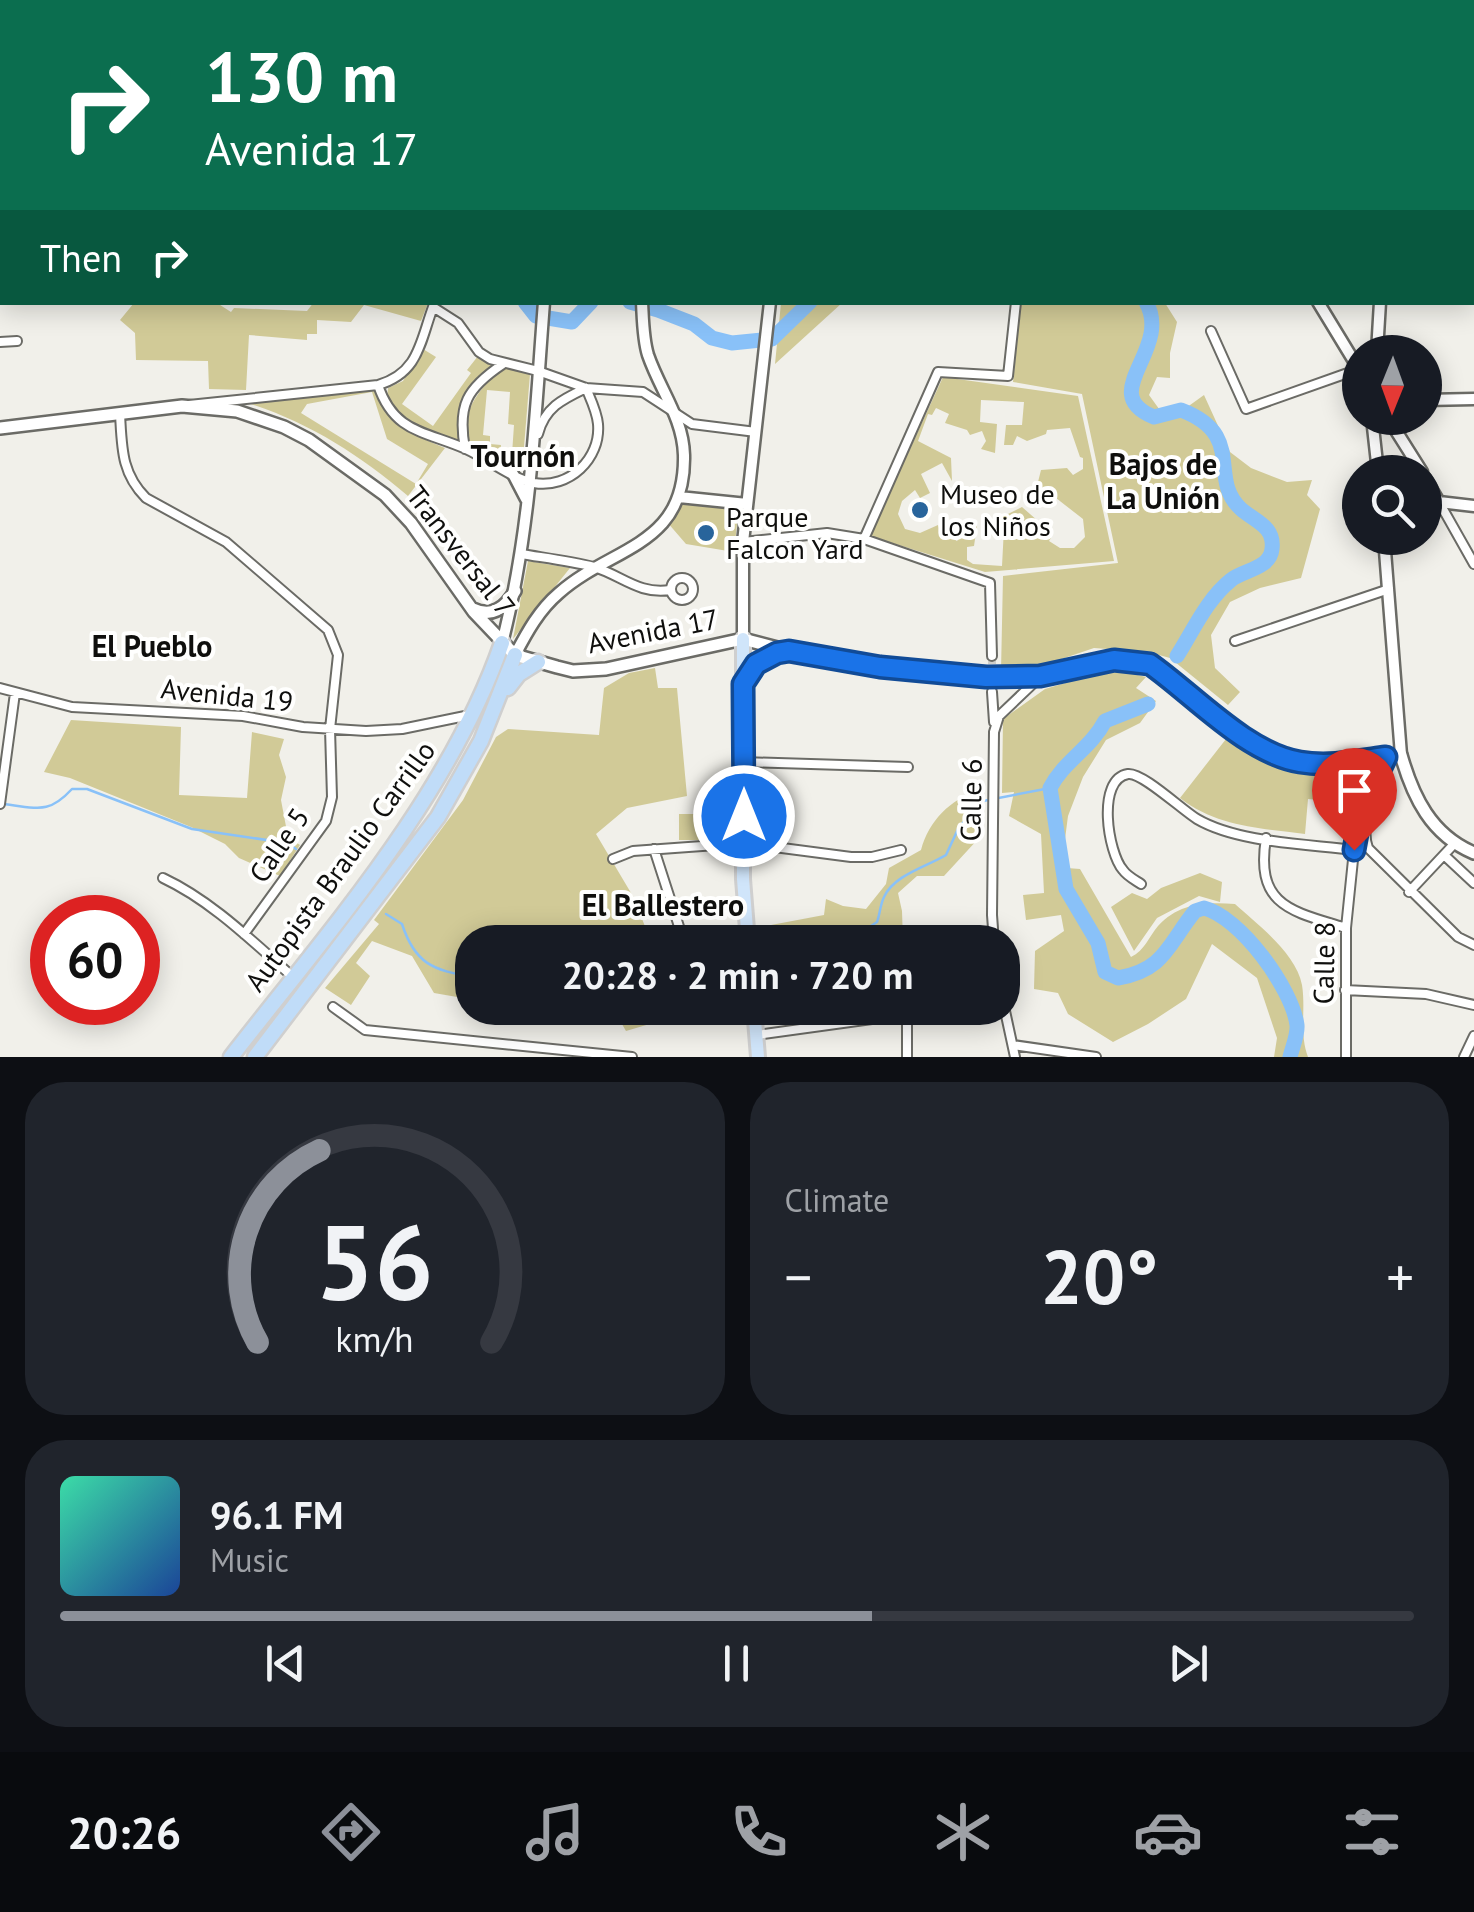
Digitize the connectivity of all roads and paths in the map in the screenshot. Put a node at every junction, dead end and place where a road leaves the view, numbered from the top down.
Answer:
1 (434, 305) edge
2 (642, 305) edge
3 (770, 305) edge
4 (1016, 305) edge
5 (1320, 305) edge
6 (1380, 305) edge
7 (544, 306) edge
8 (1211, 331) dead end
9 (1377, 335) edge
10 (17, 341) dead end
11 (0, 342) edge
12 (1342, 342) edge
13 (502, 364) junction
14 (538, 370) junction
15 (1342, 376) edge
16 (378, 384) junction
17 (586, 388) junction
18 (1474, 398) edge
19 (1442, 399) edge
20 (182, 406) junction
21 (120, 414) junction
22 (676, 414) junction
23 (0, 428) edge
24 (756, 432) junction
25 (534, 448) junction
26 (466, 449) junction
27 (513, 474) junction
28 (531, 482) junction
29 (679, 497) junction
30 (1442, 502) edge
31 (747, 504) junction
32 (1474, 506) edge
33 (1442, 507) edge
34 (527, 508) junction
35 (864, 540) junction
36 (743, 542) junction
37 (521, 554) junction
38 (1386, 555) edge
39 (1474, 564) edge
40 (596, 568) junction
41 (1389, 589) junction
42 (670, 590) dead end
43 (516, 591) junction
44 (469, 606) junction
45 (743, 639) junction
46 (1234, 641) dead end
47 (502, 643) junction
48 (789, 651) junction
49 (515, 655) junction
50 (992, 656) tunnel mouth
51 (538, 662) junction
52 (1040, 676) junction
53 (743, 684) junction
54 (0, 688) edge
55 (992, 692) tunnel mouth
56 (16, 693) junction
57 (500, 696) junction
58 (474, 712) junction
59 (451, 720) junction
60 (330, 729) junction
61 (994, 732) junction
62 (463, 735) junction
63 (1401, 755) junction
64 (1386, 757) junction
65 (743, 762) junction
66 (908, 767) dead end
67 (1372, 782) junction
68 (0, 801) edge
69 (1266, 838) junction
70 (744, 843) junction
71 (1455, 843) junction
72 (654, 849) junction
73 (901, 850) dead end
74 (1354, 850) junction
75 (1474, 853) edge
76 (1444, 855) junction
77 (613, 859) dead end
78 (163, 878) dead end
79 (1474, 883) edge
80 (1141, 884) dead end
81 (1409, 892) junction
82 (679, 925) edge
83 (747, 925) edge
84 (993, 925) edge
85 (1346, 928) junction
86 (244, 934) junction
87 (1474, 944) edge
88 (294, 977) junction
89 (1345, 990) junction
90 (1474, 1004) edge
91 (333, 1007) dead end
92 (756, 1025) edge
93 (832, 1025) edge
94 (906, 1025) edge
95 (1008, 1025) edge
96 (757, 1035) junction
97 (1474, 1036) edge
98 (1012, 1045) junction
99 (583, 1055) edge
100 (231, 1057) edge
101 (254, 1057) edge
102 (632, 1057) edge
103 (758, 1057) edge
104 (907, 1057) edge
105 (1015, 1057) edge
106 (1096, 1057) edge
107 (1346, 1057) edge
108 (1464, 1057) edge

1 - 13 street
1 - 16 street
2 - 22 street
3 - 24 street
4 - 35 street
5 - 12 street
6 - 9 street
7 - 14 street
8 - 15 street
10 - 11 street
13 - 14 street
13 - 26 street
14 - 17 street
14 - 25 street
16 - 20 street
16 - 26 street
17 - 22 street
17 - 25 street
17 - 28 street
18 - 19 street
20 - 21 main road
20 - 44 main road, Transversal 7
21 - 23 main road
21 - 60 street, Calle 5
22 - 24 street
22 - 29 street
24 - 31 street
25 - 28 street
26 - 27 street
27 - 28 street
27 - 34 street
28 - 34 street
29 - 31 street
29 - 40 street
30 - 32 street
31 - 36 street
33 - 39 street
34 - 37 street
35 - 36 street
35 - 50 street
36 - 45 street
37 - 40 street
37 - 43 street
38 - 41 street
40 - 42 street
40 - 49 street
41 - 46 street
41 - 63 street
43 - 44 main road
43 - 47 street
44 - 47 main road, Transversal 7
45 - 48 main road, Avenida 17
45 - 51 main road, Avenida 17
45 - 53 main road
47 - 49 main road, Transversal 7
47 - 58 highway, Autopista Braulio Carrillo
48 - 52 main road, Avenida 17
48 - 53 main road
49 - 51 main road, Transversal 7
49 - 57 highway, Autopista Braulio Carrillo
51 - 57 highway
52 - 61 street, Calle 6
52 - 64 main road, Avenida 17
53 - 65 main road
54 - 56 street, Avenida 19
55 - 61 street
56 - 60 street, Avenida 19
56 - 68 street
57 - 101 highway, Autopista Braulio Carrillo
58 - 59 street, Avenida 19
58 - 62 highway, Autopista Braulio Carrillo
59 - 60 street, Avenida 19
59 - 62 street
60 - 86 street, Calle 5
61 - 84 street, Calle 6
62 - 88 highway, Autopista Braulio Carrillo
63 - 64 main road, Avenida 17
63 - 71 main road
64 - 67 street, Calle 8
65 - 66 street
65 - 70 main road
67 - 74 street, Calle 8
67 - 81 street
69 - 74 street
69 - 80 street
69 - 85 street
70 - 72 street
70 - 73 street
70 - 83 main road
71 - 75 main road
71 - 76 street
72 - 77 street
72 - 82 street
74 - 85 street, Calle 8
76 - 79 street
76 - 81 street
78 - 86 street
81 - 87 street
85 - 89 street, Calle 8
86 - 88 street
88 - 100 highway, Autopista Braulio Carrillo
89 - 90 street
89 - 107 street, Calle 8
91 - 99 street
92 - 96 main road
93 - 96 street
94 - 104 street
95 - 98 street
96 - 103 main road
97 - 108 street
98 - 105 street
98 - 106 street
99 - 102 street

